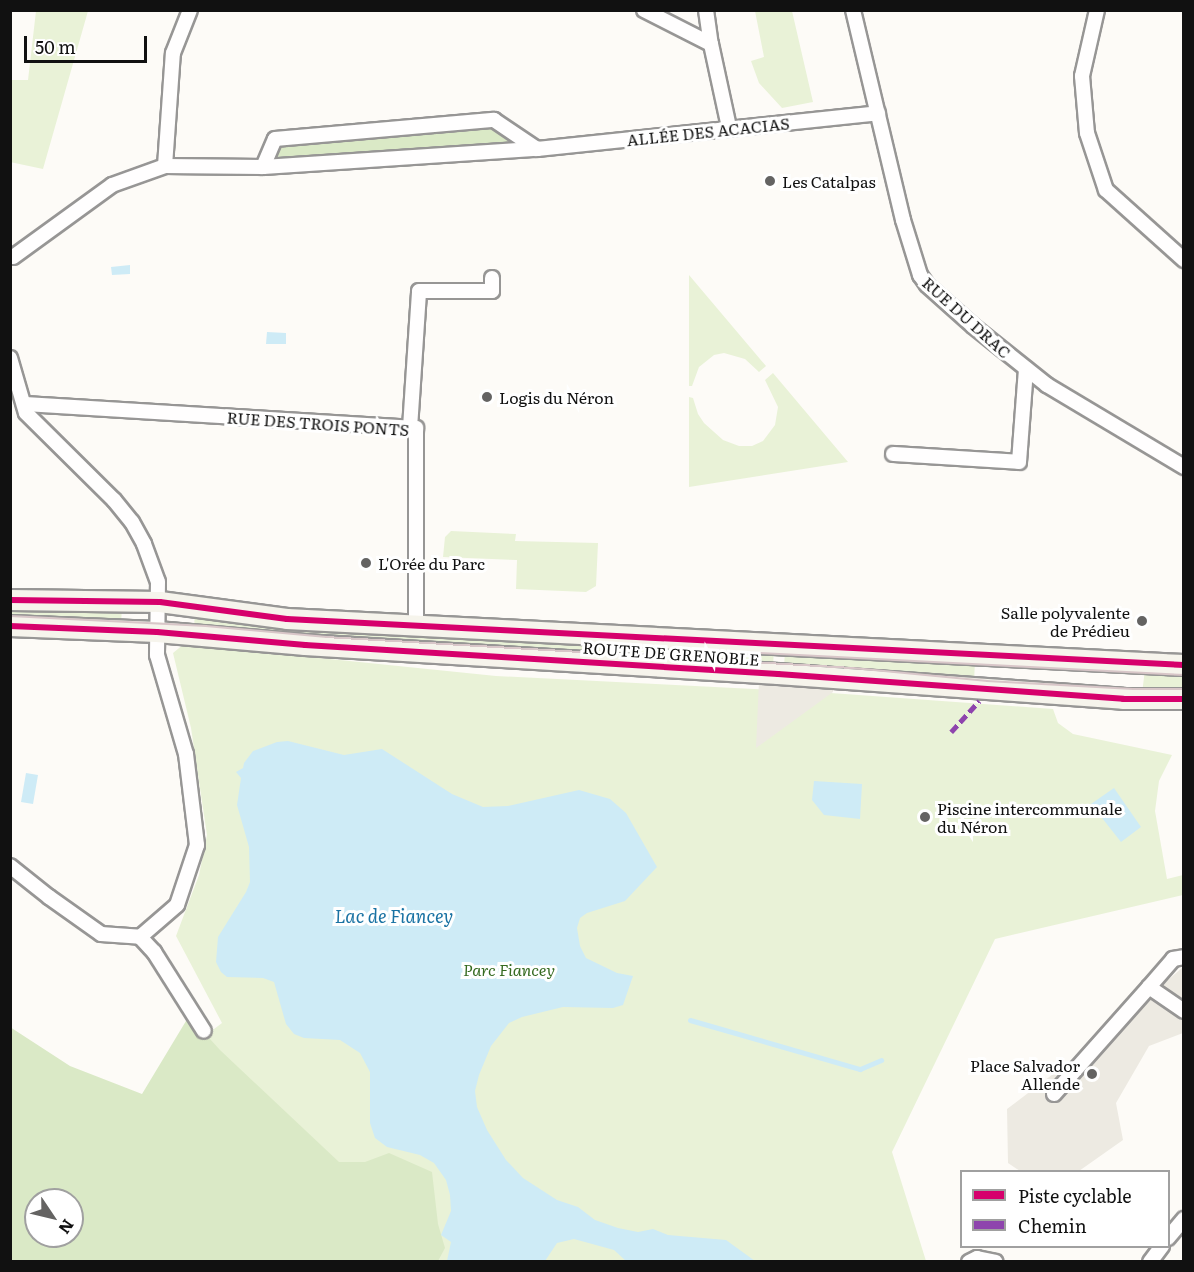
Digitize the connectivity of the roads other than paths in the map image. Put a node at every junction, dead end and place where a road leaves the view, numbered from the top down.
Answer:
1 (190, 10) edge
2 (644, 10) edge
3 (706, 10) edge
4 (853, 10) edge
5 (1097, 10) edge
6 (711, 44) junction
7 (878, 113) junction
8 (729, 127) junction
9 (537, 149) junction
10 (165, 166) junction
11 (263, 167) junction
12 (11, 259) edge
13 (1184, 260) edge
14 (492, 278) dead end
15 (10, 358) edge
16 (1026, 369) junction
17 (24, 404) junction
18 (410, 428) junction
19 (893, 454) dead end
20 (1184, 467) edge
21 (10, 600) edge
22 (160, 602) junction
23 (10, 626) edge
24 (416, 626) junction
25 (157, 632) junction
26 (1184, 665) edge
27 (1184, 699) edge
28 (10, 866) edge
29 (140, 937) junction
30 (1184, 957) edge
31 (1149, 987) junction
32 (1184, 1011) edge
33 (204, 1031) dead end
34 (1054, 1094) dead end
35 (1184, 1219) edge
36 (1170, 1236) edge
37 (1160, 1248) edge
38 (969, 1262) edge
39 (996, 1262) edge
40 (1150, 1262) edge

1 - 10 street
2 - 6 street
3 - 6 street
4 - 7 street, RUE DU DRAC
5 - 13 street
6 - 8 street
7 - 8 street, ALLÉE DES ACACIAS
7 - 16 street, RUE DU DRAC
8 - 9 street, ALLÉE DES ACACIAS
9 - 11 street, ALLÉE DES ACACIAS
9 - 11 street
10 - 11 street, ALLÉE DES ACACIAS
10 - 12 street, ALLÉE DES ACACIAS
14 - 18 street
15 - 17 street
16 - 19 street
16 - 20 street, RUE DU DRAC
17 - 18 street, RUE DES TROIS PONTS
17 - 22 street
18 - 24 street, RUE DES TROIS PONTS
21 - 22 main road, ROUTE DE GRENOBLE
22 - 24 main road, ROUTE DE GRENOBLE
22 - 25 street
23 - 25 main road, ROUTE DE GRENOBLE
24 - 26 main road, ROUTE DE GRENOBLE
25 - 27 main road, ROUTE DE GRENOBLE
25 - 29 street
28 - 29 street
29 - 33 street
30 - 31 street
31 - 32 street
31 - 34 street
35 - 36 street
37 - 40 street
38 - 39 street

